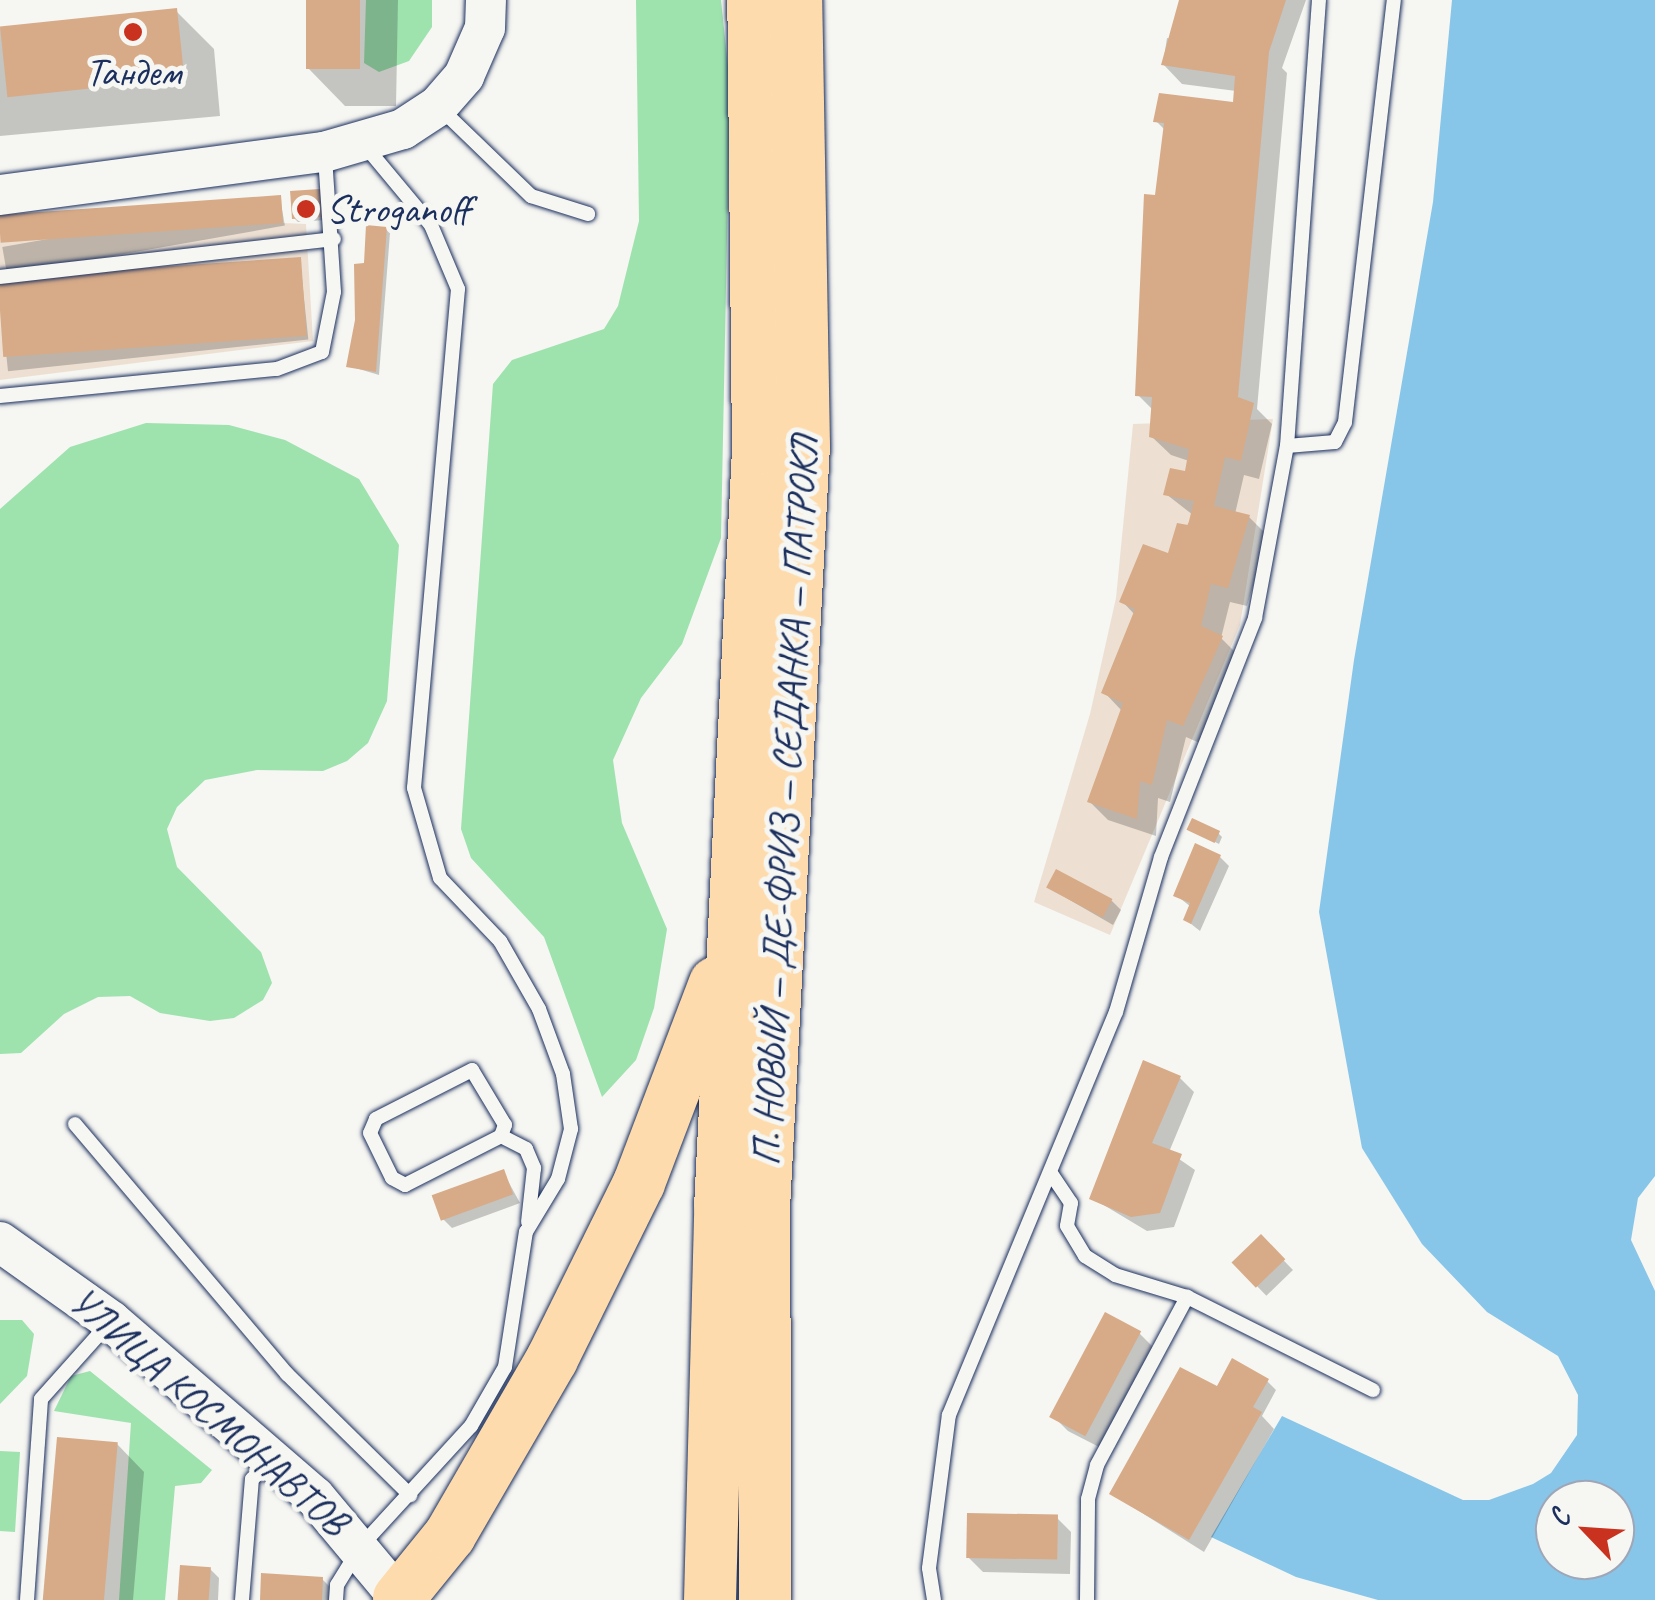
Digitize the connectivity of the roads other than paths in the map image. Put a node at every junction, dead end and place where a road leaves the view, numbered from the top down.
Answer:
1 (486, 0) edge
2 (753, 0) edge
3 (796, 0) edge
4 (1318, 0) edge
5 (1394, 0) edge
6 (438, 106) junction
7 (344, 148) junction
8 (0, 195) edge
9 (588, 214) dead end
10 (334, 239) junction
11 (0, 277) edge
12 (0, 396) edge
13 (1288, 446) junction
14 (737, 915) junction
15 (75, 1124) dead end
16 (501, 1136) junction
17 (1052, 1175) junction
18 (742, 1208) junction
19 (526, 1232) junction
20 (0, 1242) edge
21 (1187, 1297) junction
22 (111, 1321) junction
23 (1373, 1390) dead end
24 (272, 1462) junction
25 (410, 1495) junction
26 (362, 1546) junction
27 (400, 1599) edge
28 (27, 1600) edge
29 (242, 1600) edge
30 (336, 1600) edge
31 (710, 1600) edge
32 (765, 1600) edge
33 (934, 1600) edge
34 (1087, 1600) edge

1 - 6 main road
2 - 14 highway, П. НОВЫЙ — ДЕ-ФРИЗ — СЕДАНКА — ПАТРОКЛ
3 - 18 highway, П. НОВЫЙ — ДЕ-ФРИЗ — СЕДАНКА — ПАТРОКЛ
4 - 13 lane
5 - 13 lane
6 - 7 main road
6 - 9 lane
7 - 8 main road
7 - 10 lane
7 - 19 lane
10 - 11 lane
10 - 12 lane
13 - 17 lane
14 - 18 highway, П. НОВЫЙ — ДЕ-ФРИЗ — СЕДАНКА — ПАТРОКЛ
14 - 27 highway
15 - 25 lane
16 - 16 lane
16 - 19 lane
17 - 21 lane
17 - 33 lane
18 - 31 highway, П. НОВЫЙ — ДЕ-ФРИЗ — СЕДАНКА — ПАТРОКЛ
18 - 32 highway, П. НОВЫЙ — ДЕ-ФРИЗ — СЕДАНКА — ПАТРОКЛ
19 - 25 lane
20 - 22 main road, УЛИЦА КОСМОНАВТОВ
21 - 23 lane
21 - 34 lane
22 - 24 main road, УЛИЦА КОСМОНАВТОВ
22 - 28 lane
24 - 26 main road, УЛИЦА КОСМОНАВТОВ
24 - 29 lane
25 - 26 lane
26 - 27 main road, УЛИЦА КОСМОНАВТОВ
26 - 30 lane

